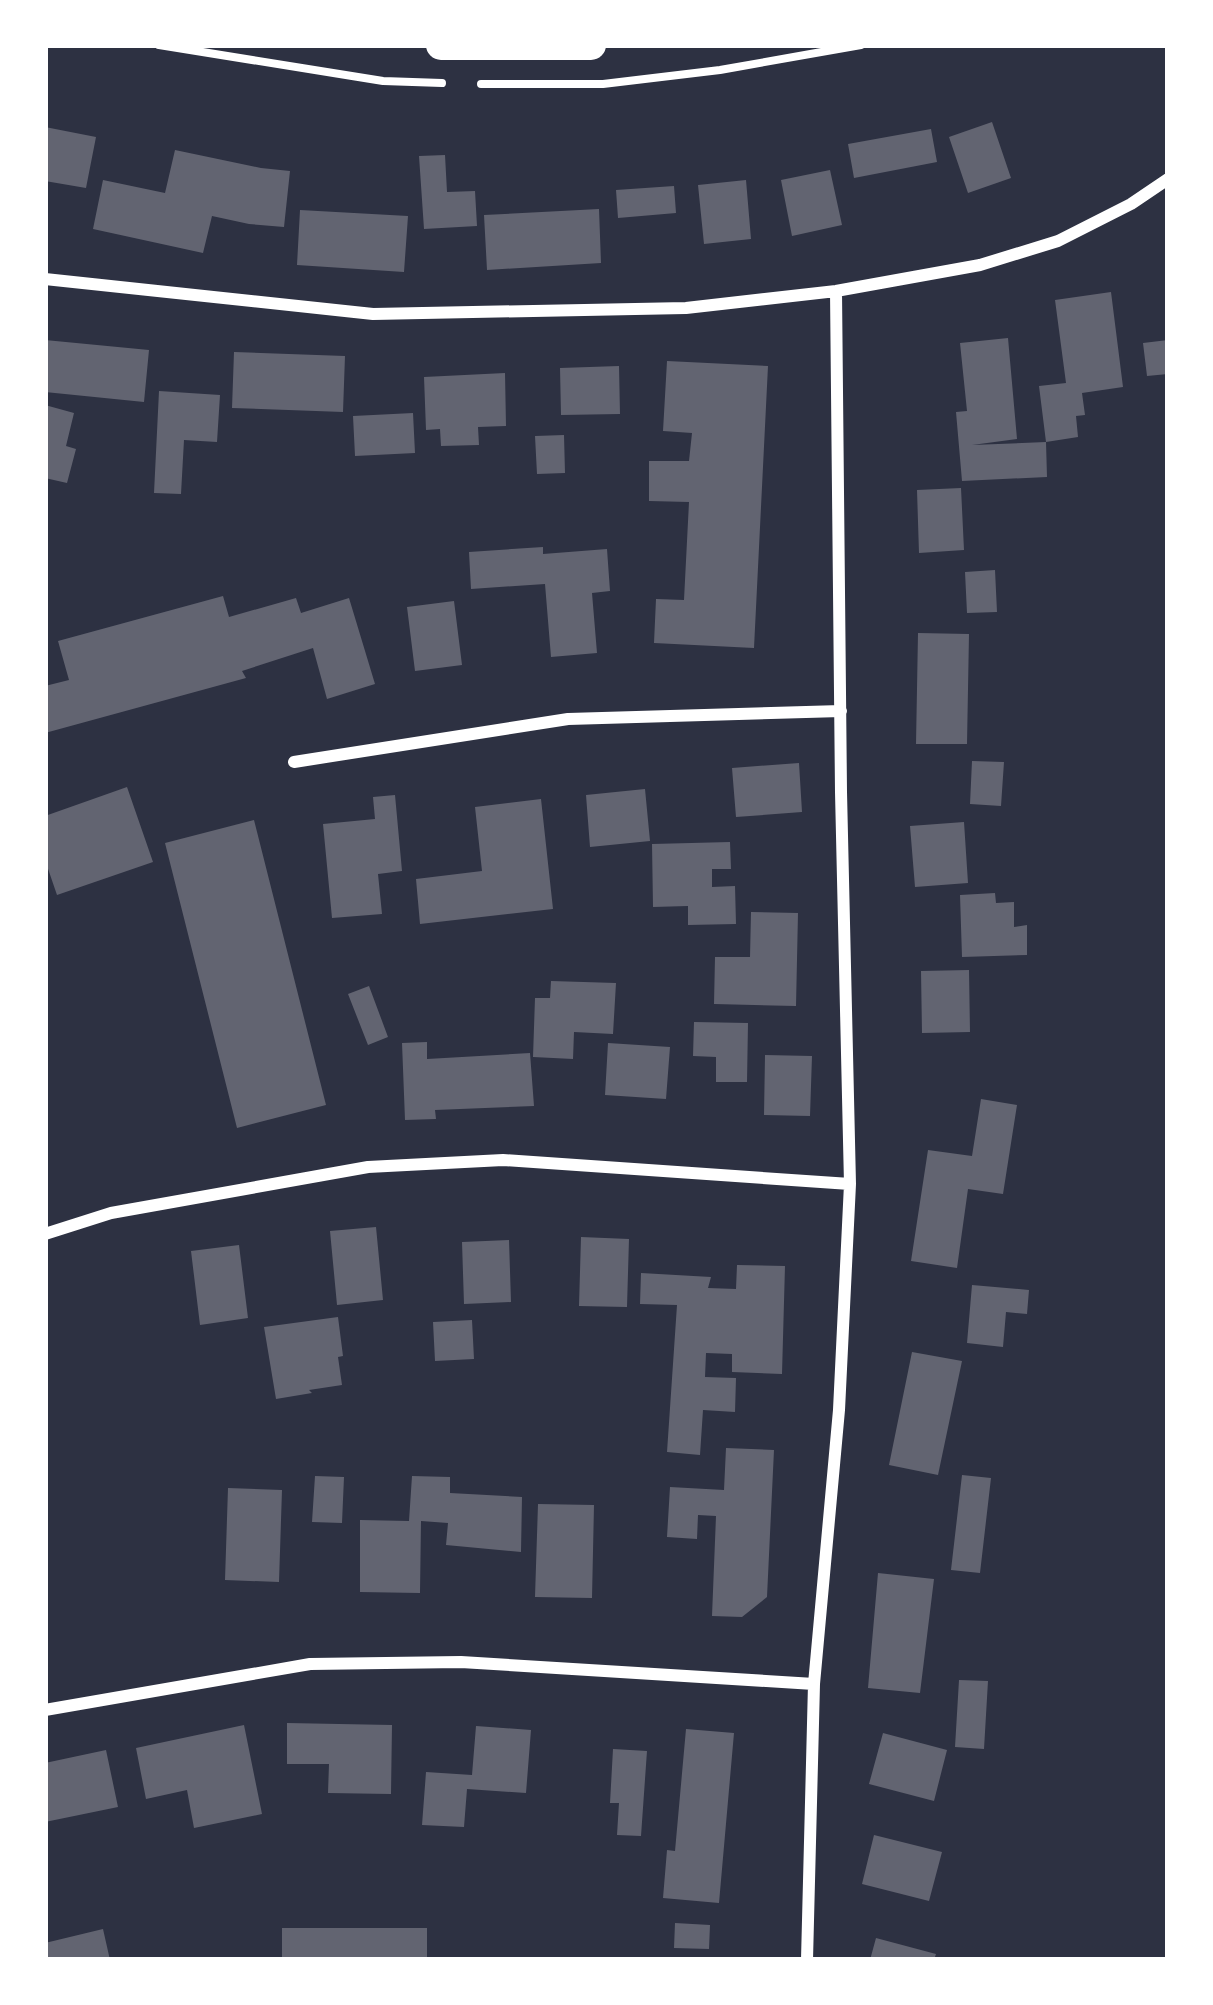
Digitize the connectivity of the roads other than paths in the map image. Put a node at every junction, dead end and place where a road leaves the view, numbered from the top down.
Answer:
1 (441, 45) edge
2 (591, 45) edge
3 (1168, 178) edge
4 (45, 279) edge
5 (836, 291) junction
6 (841, 711) junction
7 (294, 762) dead end
8 (850, 1184) junction
9 (45, 1234) edge
10 (814, 1684) junction
11 (45, 1710) edge
12 (807, 1960) edge

1 - 2 main road
3 - 5 street
4 - 5 street
5 - 6 street
6 - 7 street
6 - 8 street
8 - 9 street
8 - 10 street
10 - 11 street
10 - 12 street

